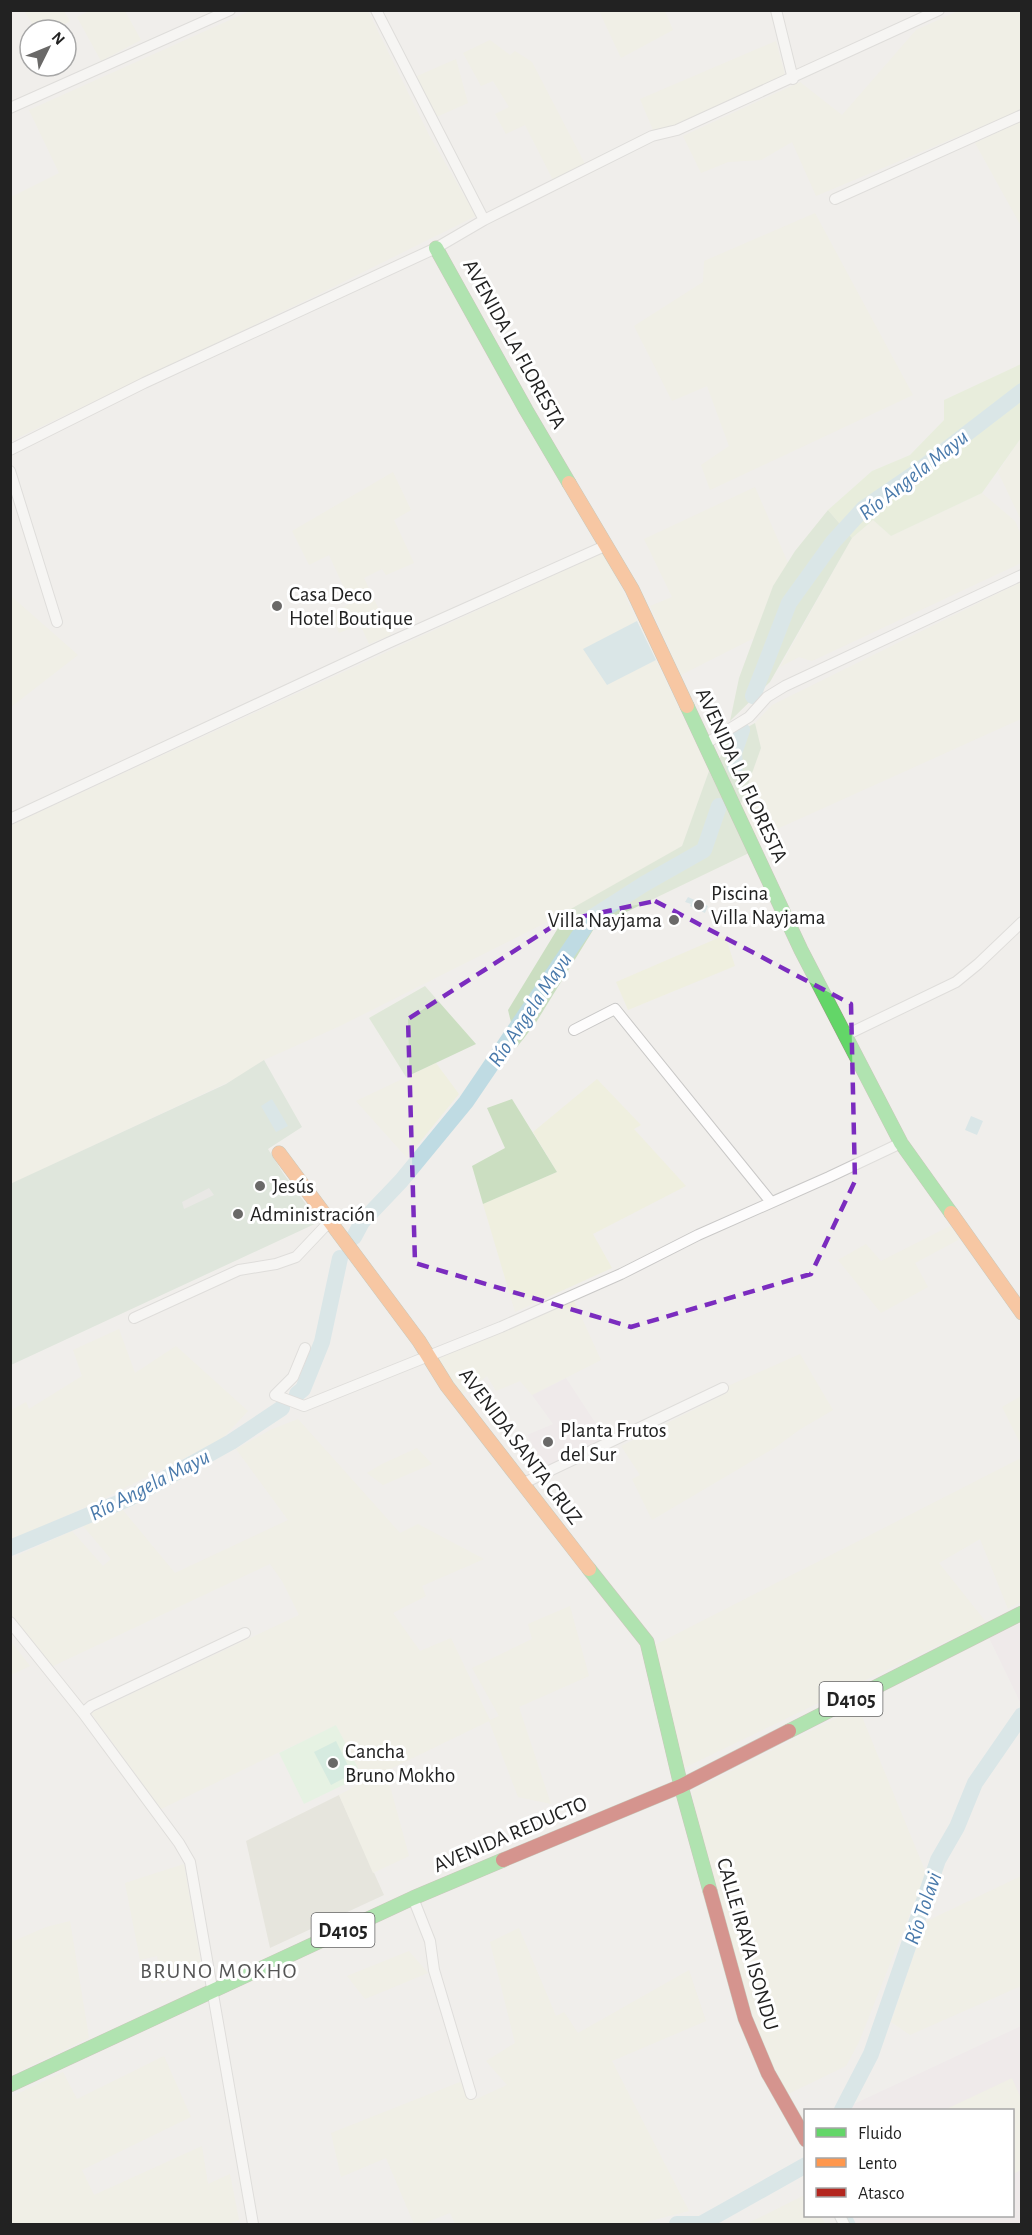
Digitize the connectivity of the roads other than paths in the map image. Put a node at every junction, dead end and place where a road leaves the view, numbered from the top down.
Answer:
1 (230, 10) edge
2 (376, 10) edge
3 (776, 10) edge
4 (939, 10) edge
5 (793, 79) junction
6 (10, 108) edge
7 (1022, 115) edge
8 (835, 199) dead end
9 (484, 220) junction
10 (436, 248) junction
11 (10, 450) edge
12 (10, 471) edge
13 (607, 545) junction
14 (1022, 574) edge
15 (57, 622) dead end
16 (705, 744) junction
17 (10, 819) edge
18 (1022, 922) edge
19 (574, 1030) dead end
20 (844, 1036) junction
21 (901, 1143) junction
22 (279, 1153) dead end
23 (771, 1202) junction
24 (330, 1220) junction
25 (1022, 1313) edge
26 (134, 1318) dead end
27 (305, 1348) dead end
28 (428, 1356) junction
29 (723, 1388) dead end
30 (524, 1483) junction
31 (1022, 1613) edge
32 (10, 1622) edge
33 (245, 1633) dead end
34 (83, 1713) junction
35 (681, 1786) junction
36 (413, 1898) junction
37 (213, 1989) junction
38 (10, 2085) edge
39 (471, 2094) dead end
40 (804, 2136) edge
41 (253, 2224) edge

1 - 6 street
2 - 9 street
3 - 5 street
4 - 5 street
5 - 9 street
7 - 8 street
9 - 10 street
10 - 11 street
10 - 13 street, AVENIDA LA FLORESTA
12 - 15 street
13 - 16 street, AVENIDA LA FLORESTA
13 - 17 street
14 - 16 street
16 - 20 street, AVENIDA LA FLORESTA
18 - 20 street
19 - 23 street
20 - 21 street, AVENIDA LA FLORESTA
21 - 23 street
21 - 25 street, AVENIDA LA FLORESTA
22 - 24 street, AVENIDA SANTA CRUZ
23 - 28 street
24 - 26 street
24 - 28 street, AVENIDA SANTA CRUZ
27 - 28 street
28 - 30 street, AVENIDA SANTA CRUZ
29 - 30 street
30 - 35 street, AVENIDA SANTA CRUZ
31 - 35 street, AVENIDA REDUCTO / D4105
32 - 34 street
33 - 34 street
34 - 37 street
35 - 36 street, AVENIDA REDUCTO / D4105
35 - 40 street, CALLE IRAYA ISONDU
36 - 37 street, AVENIDA REDUCTO / D4105
36 - 39 street
37 - 38 street, AVENIDA REDUCTO / D4105
37 - 41 street

